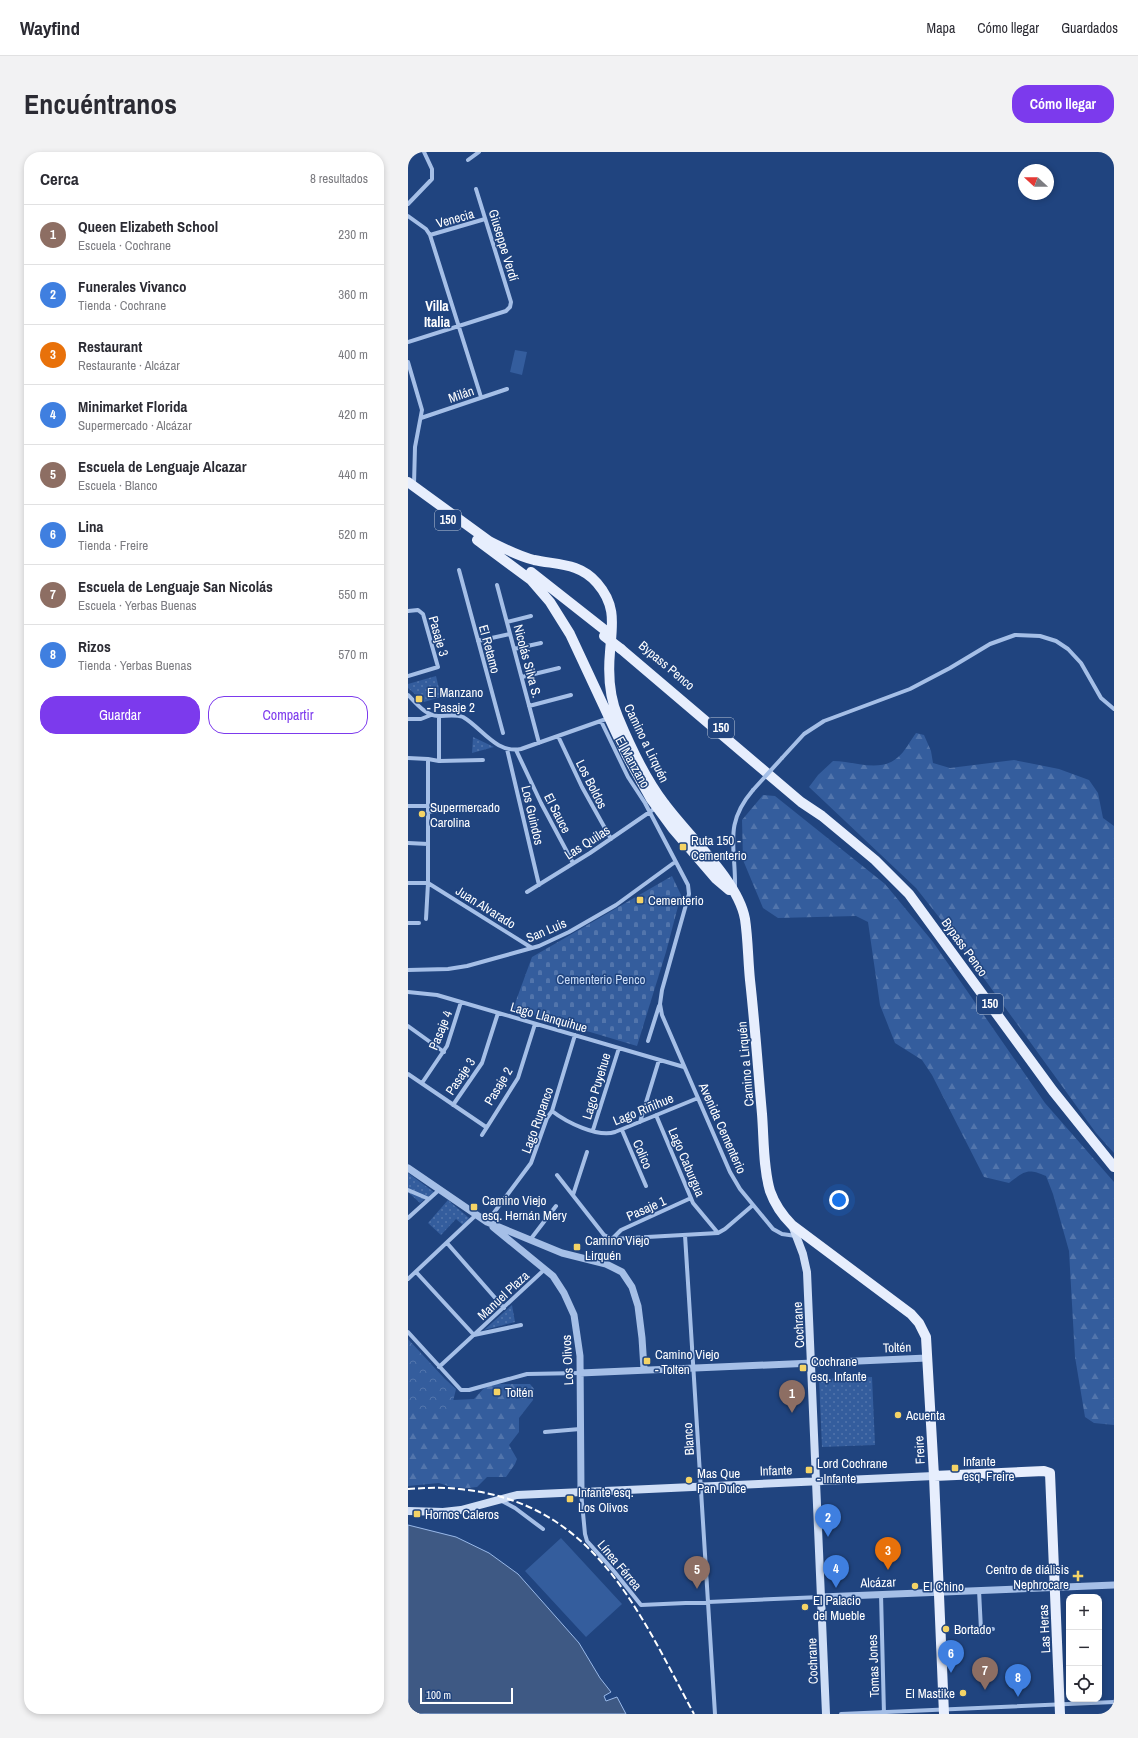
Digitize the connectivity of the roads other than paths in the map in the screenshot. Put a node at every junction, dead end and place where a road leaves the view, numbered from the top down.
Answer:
1 (424, 152) edge
2 (479, 152) edge
3 (468, 160) dead end
4 (476, 189) dead end
5 (408, 204) edge
6 (408, 216) edge
7 (485, 219) junction
8 (430, 236) junction
9 (458, 326) junction
10 (408, 342) edge
11 (408, 362) edge
12 (507, 388) dead end
13 (481, 397) junction
14 (421, 418) junction
15 (410, 487) edge
16 (489, 541) junction
17 (459, 570) dead end
18 (531, 580) junction
19 (497, 585) dead end
20 (408, 611) edge
21 (531, 616) dead end
22 (507, 622) junction
23 (510, 634) junction
24 (605, 634) junction
25 (478, 641) junction
26 (541, 643) dead end
27 (514, 649) junction
28 (559, 668) dead end
29 (408, 676) edge
30 (522, 677) junction
31 (408, 695) edge
32 (571, 695) dead end
33 (530, 706) junction
34 (1114, 709) edge
35 (431, 715) junction
36 (439, 716) junction
37 (408, 719) edge
38 (605, 720) junction
39 (503, 733) dead end
40 (558, 736) junction
41 (539, 743) junction
42 (507, 750) junction
43 (516, 750) junction
44 (408, 758) edge
45 (428, 759) junction
46 (483, 760) dead end
47 (439, 762) junction
48 (408, 806) edge
49 (428, 806) junction
50 (481, 806) dead end
51 (653, 810) junction
52 (428, 812) junction
53 (611, 839) junction
54 (408, 843) edge
55 (428, 844) junction
56 (675, 862) junction
57 (573, 863) junction
58 (408, 883) edge
59 (428, 883) junction
60 (539, 885) junction
61 (527, 892) dead end
62 (735, 895) junction
63 (426, 919) dead end
64 (408, 923) edge
65 (419, 923) dead end
66 (532, 948) junction
67 (408, 970) edge
68 (408, 992) edge
69 (461, 1002) junction
70 (660, 1004) junction
71 (498, 1013) junction
72 (535, 1024) junction
73 (408, 1026) edge
74 (575, 1035) junction
75 (648, 1042) dead end
76 (619, 1048) junction
77 (444, 1052) junction
78 (659, 1060) junction
79 (684, 1067) junction
80 (408, 1074) edge
81 (422, 1083) junction
82 (698, 1098) junction
83 (453, 1105) junction
84 (552, 1111) junction
85 (656, 1115) junction
86 (640, 1122) junction
87 (486, 1127) junction
88 (593, 1130) junction
89 (622, 1130) junction
90 (482, 1135) dead end
91 (587, 1152) dead end
92 (1114, 1167) edge
93 (408, 1168) edge
94 (557, 1175) dead end
95 (646, 1186) dead end
96 (408, 1190) edge
97 (439, 1190) junction
98 (573, 1196) junction
99 (691, 1198) junction
100 (429, 1199) junction
101 (753, 1205) junction
102 (556, 1206) dead end
103 (476, 1215) junction
104 (408, 1218) edge
105 (487, 1222) junction
106 (792, 1225) junction
107 (718, 1233) junction
108 (684, 1235) junction
109 (797, 1236) junction
110 (527, 1238) junction
111 (612, 1239) junction
112 (447, 1244) junction
113 (519, 1247) junction
114 (546, 1270) junction
115 (416, 1272) junction
116 (408, 1279) edge
117 (504, 1308) junction
118 (521, 1325) dead end
119 (408, 1332) edge
120 (474, 1335) junction
121 (927, 1358) junction
122 (812, 1363) junction
123 (439, 1367) junction
124 (693, 1367) junction
125 (644, 1369) junction
126 (580, 1373) junction
127 (580, 1430) junction
128 (545, 1432) dead end
129 (1049, 1472) joint
130 (934, 1476) junction
131 (816, 1481) junction
132 (701, 1486) junction
133 (581, 1492) junction
134 (502, 1499) junction
135 (408, 1511) edge
136 (543, 1529) dead end
137 (585, 1534) joint
138 (1114, 1585) edge
139 (1055, 1588) junction
140 (979, 1590) junction
141 (938, 1592) junction
142 (881, 1594) junction
143 (821, 1596) junction
144 (708, 1602) junction
145 (642, 1605) joint
146 (993, 1629) dead end
147 (972, 1630) dead end
148 (981, 1630) junction
149 (1114, 1702) edge
150 (1060, 1709) edge
151 (944, 1712) edge
152 (884, 1713) edge
153 (715, 1714) edge
154 (826, 1714) edge
155 (841, 1714) edge

1 - 5 street
2 - 3 street
4 - 7 street, Giuseppe Verdí
6 - 8 street
7 - 8 street, Venecia
7 - 9 street, Giuseppe Verdí
8 - 9 street
9 - 10 street
9 - 13 street
11 - 14 street
12 - 13 street, Milán
13 - 14 street, Milán
14 - 15 street
15 - 16 main road, Camino a Lirquén / 150
15 - 18 main road, Camino a Lirquén / 150
16 - 24 main road, Bypass Penco / 150
16 - 62 main road, Camino a Lirquén
17 - 25 street, El Retamo
18 - 24 main road, Bypass Penco / 150
18 - 38 main road, Camino a Lirquén
19 - 22 street, Nicolás Silva S.
20 - 29 street, Pasaje 3
21 - 22 street
22 - 23 street, Nicolás Silva S.
23 - 25 street
23 - 27 street, Nicolás Silva S.
24 - 92 main road, Bypass Penco / 150
25 - 39 street, El Retamo
26 - 27 street
27 - 30 street, Nicolás Silva S.
28 - 30 street
30 - 33 street, Nicolás Silva S.
31 - 35 street
32 - 33 street
33 - 41 street, Nicolás Silva S.
34 - 62 street, bridge
35 - 36 street
35 - 37 street
36 - 42 street
36 - 47 street
38 - 40 street
38 - 51 main road, Camino a Lirquén
40 - 41 street
40 - 53 street, Los Boldos
41 - 43 street
42 - 43 street
42 - 60 street, Los Guindos
43 - 57 street, El Sauce
44 - 45 street
45 - 47 street
45 - 49 street
46 - 47 street
48 - 49 street
49 - 52 street
50 - 52 street
51 - 53 street, Las Quilas
51 - 56 street, Avenida Cementerio
51 - 62 main road, Camino a Lirquén
52 - 55 street
53 - 57 street, Las Quilas
54 - 55 street
55 - 59 street
56 - 66 street, San Luis
56 - 70 street, Avenida Cementerio
57 - 60 street, Las Quilas
58 - 59 street
59 - 63 street
59 - 66 street, Juan Alvarado
60 - 61 street, Las Quilas
62 - 106 main road, Camino a Lirquén
64 - 65 street
66 - 67 street, San Luis
68 - 69 street, Lago Llanquihue
69 - 71 street, Lago Llanquihue
69 - 77 street, Pasaje 4
70 - 75 street, Avenida Cementerio
70 - 79 street, Avenida Cementerio
71 - 72 street, Lago Llanquihue
71 - 83 street, Pasaje 3
72 - 74 street, Lago Llanquihue
72 - 87 street, Pasaje 2
73 - 77 street
74 - 76 street, Lago Llanquihue
74 - 84 street, Lago Rupanco
76 - 78 street, Lago Llanquihue
76 - 88 street, Lago Puyehue
77 - 81 street, Pasaje 4
78 - 79 street, Lago Llanquihue
78 - 86 street
79 - 82 street, Avenida Cementerio
80 - 81 street
81 - 83 street
82 - 85 street, Lago Riñihue
82 - 101 street, Avenida Cementerio
83 - 87 street
84 - 88 street, Lago Riñihue
84 - 105 street, Lago Rupanco
85 - 86 street, Lago Riñihue
85 - 99 street, Lago Caburgua
86 - 89 street, Lago Riñihue
87 - 90 street, Pasaje 2
88 - 89 street, Lago Riñihue
89 - 95 street, Colico
91 - 98 street
93 - 97 street
94 - 98 street
96 - 100 street
97 - 100 street
97 - 103 street
98 - 111 street
99 - 107 street, Lago Caburgua
99 - 111 street, Pasaje 1
100 - 104 street
101 - 107 street
101 - 109 street, Avenida Cementerio
102 - 110 street
103 - 105 street
103 - 112 street
105 - 110 street
105 - 113 street, Los Olivos
106 - 109 main road, Cochrane
106 - 121 main road, Freire
107 - 108 street
108 - 111 street
108 - 124 street, Blanco
109 - 122 main road, Cochrane
110 - 113 street
110 - 125 street
112 - 115 street
112 - 117 street
113 - 114 street, Los Olivos
114 - 117 street, Manuel Plaza
114 - 126 street, Los Olivos
115 - 116 street
115 - 120 street
117 - 120 street, Manuel Plaza
118 - 120 street, Manuel Plaza
119 - 123 street
120 - 123 street, Manuel Plaza
121 - 122 street, Toltén
121 - 130 main road, Freire
122 - 124 street, Toltén
122 - 131 main road, Cochrane
123 - 126 street, Toltén
124 - 125 street, Toltén
124 - 132 street, Blanco
125 - 126 street, Toltén
126 - 127 street, Los Olivos
127 - 128 street
127 - 133 street, Los Olivos
129 - 130 main road, Infante
129 - 139 main road, Las Heras
130 - 131 main road, Infante
130 - 141 main road, Freire
131 - 132 main road, Infante
131 - 143 main road, Cochrane
132 - 133 main road, Infante
132 - 144 street, Blanco
133 - 134 main road, Infante
133 - 137 street, Los Olivos
134 - 135 main road, Infante
134 - 136 street
137 - 145 street, Línea Férrea
138 - 139 street, Alcázar
139 - 140 street, Alcázar
139 - 150 main road, Las Heras
140 - 141 street, Alcázar
140 - 148 street
141 - 142 street, Alcázar
141 - 151 main road, Freire
142 - 143 street, Alcázar
142 - 152 street, Tomas Jones
143 - 144 street, Alcázar
143 - 154 main road, Cochrane
144 - 145 street, Alcázar
144 - 153 street, Blanco
146 - 148 street
147 - 148 street
149 - 150 street
150 - 151 street
151 - 152 street
152 - 155 street

